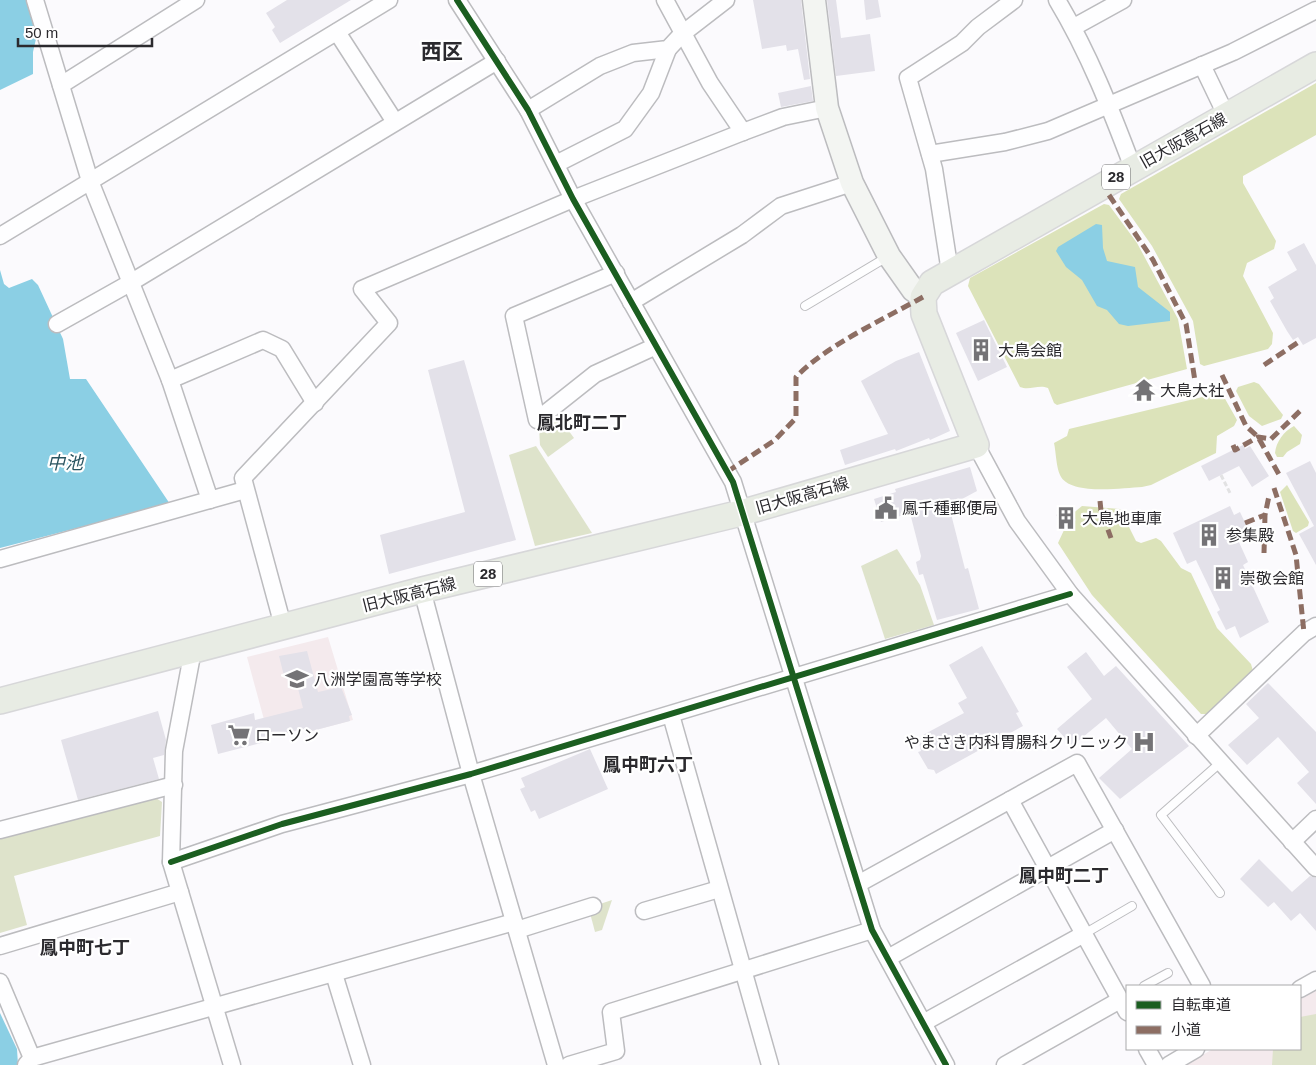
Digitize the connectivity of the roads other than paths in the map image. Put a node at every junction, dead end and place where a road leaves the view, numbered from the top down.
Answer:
1 (35, 0) edge
2 (196, 0) edge
3 (390, 0) edge
4 (457, 0) edge
5 (665, 0) edge
6 (726, 0) edge
7 (814, 0) edge
8 (1014, 0) edge
9 (1057, 0) edge
10 (1123, 0) edge
11 (1316, 10) edge
12 (1074, 27) junction
13 (337, 32) junction
14 (682, 34) junction
15 (668, 49) junction
16 (497, 61) junction
17 (1202, 65) junction
18 (1316, 65) edge
19 (61, 85) junction
20 (1109, 104) junction
21 (828, 108) junction
22 (528, 110) junction
23 (1226, 116) junction
24 (396, 122) junction
25 (743, 132) junction
26 (930, 154) junction
27 (556, 164) junction
28 (1133, 168) junction
29 (90, 181) junction
30 (852, 183) junction
31 (573, 199) junction
32 (0, 236) edge
33 (889, 256) junction
34 (950, 272) junction
35 (616, 274) junction
36 (130, 283) junction
37 (923, 297) junction
38 (631, 302) junction
39 (805, 306) dead end
40 (57, 324) dead end
41 (656, 346) junction
42 (170, 380) junction
43 (314, 403) junction
44 (976, 445) junction
45 (245, 490) junction
46 (210, 500) junction
47 (741, 513) junction
48 (0, 559) edge
49 (422, 590) junction
50 (1070, 594) junction
51 (283, 626) junction
52 (1316, 626) edge
53 (193, 650) junction
54 (793, 678) junction
55 (0, 701) edge
56 (671, 715) junction
57 (1196, 736) junction
58 (1220, 763) junction
59 (471, 774) junction
60 (174, 784) junction
61 (1010, 800) junction
62 (1316, 819) edge
63 (0, 830) edge
64 (1115, 830) junction
65 (1292, 842) junction
66 (171, 862) junction
67 (1047, 868) junction
68 (1316, 868) edge
69 (858, 884) junction
70 (719, 889) junction
71 (180, 892) junction
72 (1220, 893) dead end
73 (593, 906) dead end
74 (1132, 906) dead end
75 (644, 912) dead end
76 (515, 926) junction
77 (872, 930) junction
78 (1084, 934) junction
79 (0, 946) edge
80 (888, 958) junction
81 (743, 972) junction
82 (1168, 973) dead end
83 (334, 974) junction
84 (1316, 980) edge
85 (0, 982) edge
86 (1146, 985) edge
87 (1201, 985) edge
88 (1301, 988) edge
89 (1125, 1003) edge
90 (214, 1008) junction
91 (923, 1023) junction
92 (1148, 1050) edge
93 (1194, 1050) edge
94 (29, 1061) edge
95 (232, 1065) edge
96 (362, 1065) edge
97 (556, 1065) edge
98 (569, 1065) edge
99 (770, 1065) edge
100 (946, 1065) edge
101 (1005, 1065) edge
102 (1156, 1065) edge
103 (1168, 1065) edge

1 - 19 street
2 - 19 street
3 - 13 street
4 - 16 street
5 - 14 street
6 - 14 street
7 - 21 street
8 - 26 street
9 - 12 street
10 - 12 street
11 - 17 street
12 - 20 street
13 - 24 street
13 - 29 street
14 - 15 street
14 - 25 street
15 - 22 street
15 - 27 street
16 - 22 street
16 - 24 street
17 - 20 street
17 - 23 street
18 - 23 main road, 旧大阪高石線 / 28
19 - 29 street
20 - 26 street
20 - 28 street
21 - 25 street
21 - 30 street
22 - 27 street
23 - 28 main road, 旧大阪高石線 / 28
24 - 36 street
25 - 31 street
26 - 34 street
27 - 31 street
28 - 34 main road, 旧大阪高石線 / 28
29 - 32 street
29 - 36 street
30 - 33 street
30 - 38 street
31 - 35 street
31 - 43 street
33 - 37 street
33 - 39 lane
34 - 37 main road, 旧大阪高石線 / 28
35 - 38 street
35 - 41 street
36 - 40 street
36 - 42 street
37 - 44 main road
38 - 41 street
41 - 47 street
42 - 43 street
42 - 46 street
43 - 45 street
44 - 47 main road, 旧大阪高石線 / 28
44 - 50 street
45 - 46 street
45 - 51 street
46 - 48 street
47 - 49 main road, 旧大阪高石線 / 28
47 - 54 street
49 - 51 main road, 旧大阪高石線 / 28
49 - 59 street
50 - 54 street
50 - 57 street
51 - 53 main road, 旧大阪高石線 / 28
52 - 57 street
53 - 55 main road, 旧大阪高石線 / 28
53 - 60 street
54 - 56 street
54 - 69 street
56 - 59 street
56 - 70 street
57 - 58 street
58 - 65 street
58 - 72 lane
59 - 66 street
59 - 76 street
60 - 63 street
60 - 66 street
61 - 64 street
61 - 67 street
61 - 69 street
62 - 65 street
64 - 67 street
64 - 87 street
65 - 68 street
66 - 71 street
67 - 78 street
67 - 80 street
69 - 77 street
70 - 75 street
70 - 81 street
71 - 79 street
71 - 90 street
73 - 76 street
74 - 78 lane
76 - 83 street
76 - 97 street
77 - 80 street
77 - 81 street
78 - 89 street
78 - 91 street
80 - 91 street
81 - 98 street
81 - 99 street
82 - 86 lane
83 - 90 street
83 - 96 street
84 - 88 street
85 - 94 street
89 - 101 street
90 - 94 street
90 - 95 street
91 - 100 street
92 - 102 street
93 - 103 street

